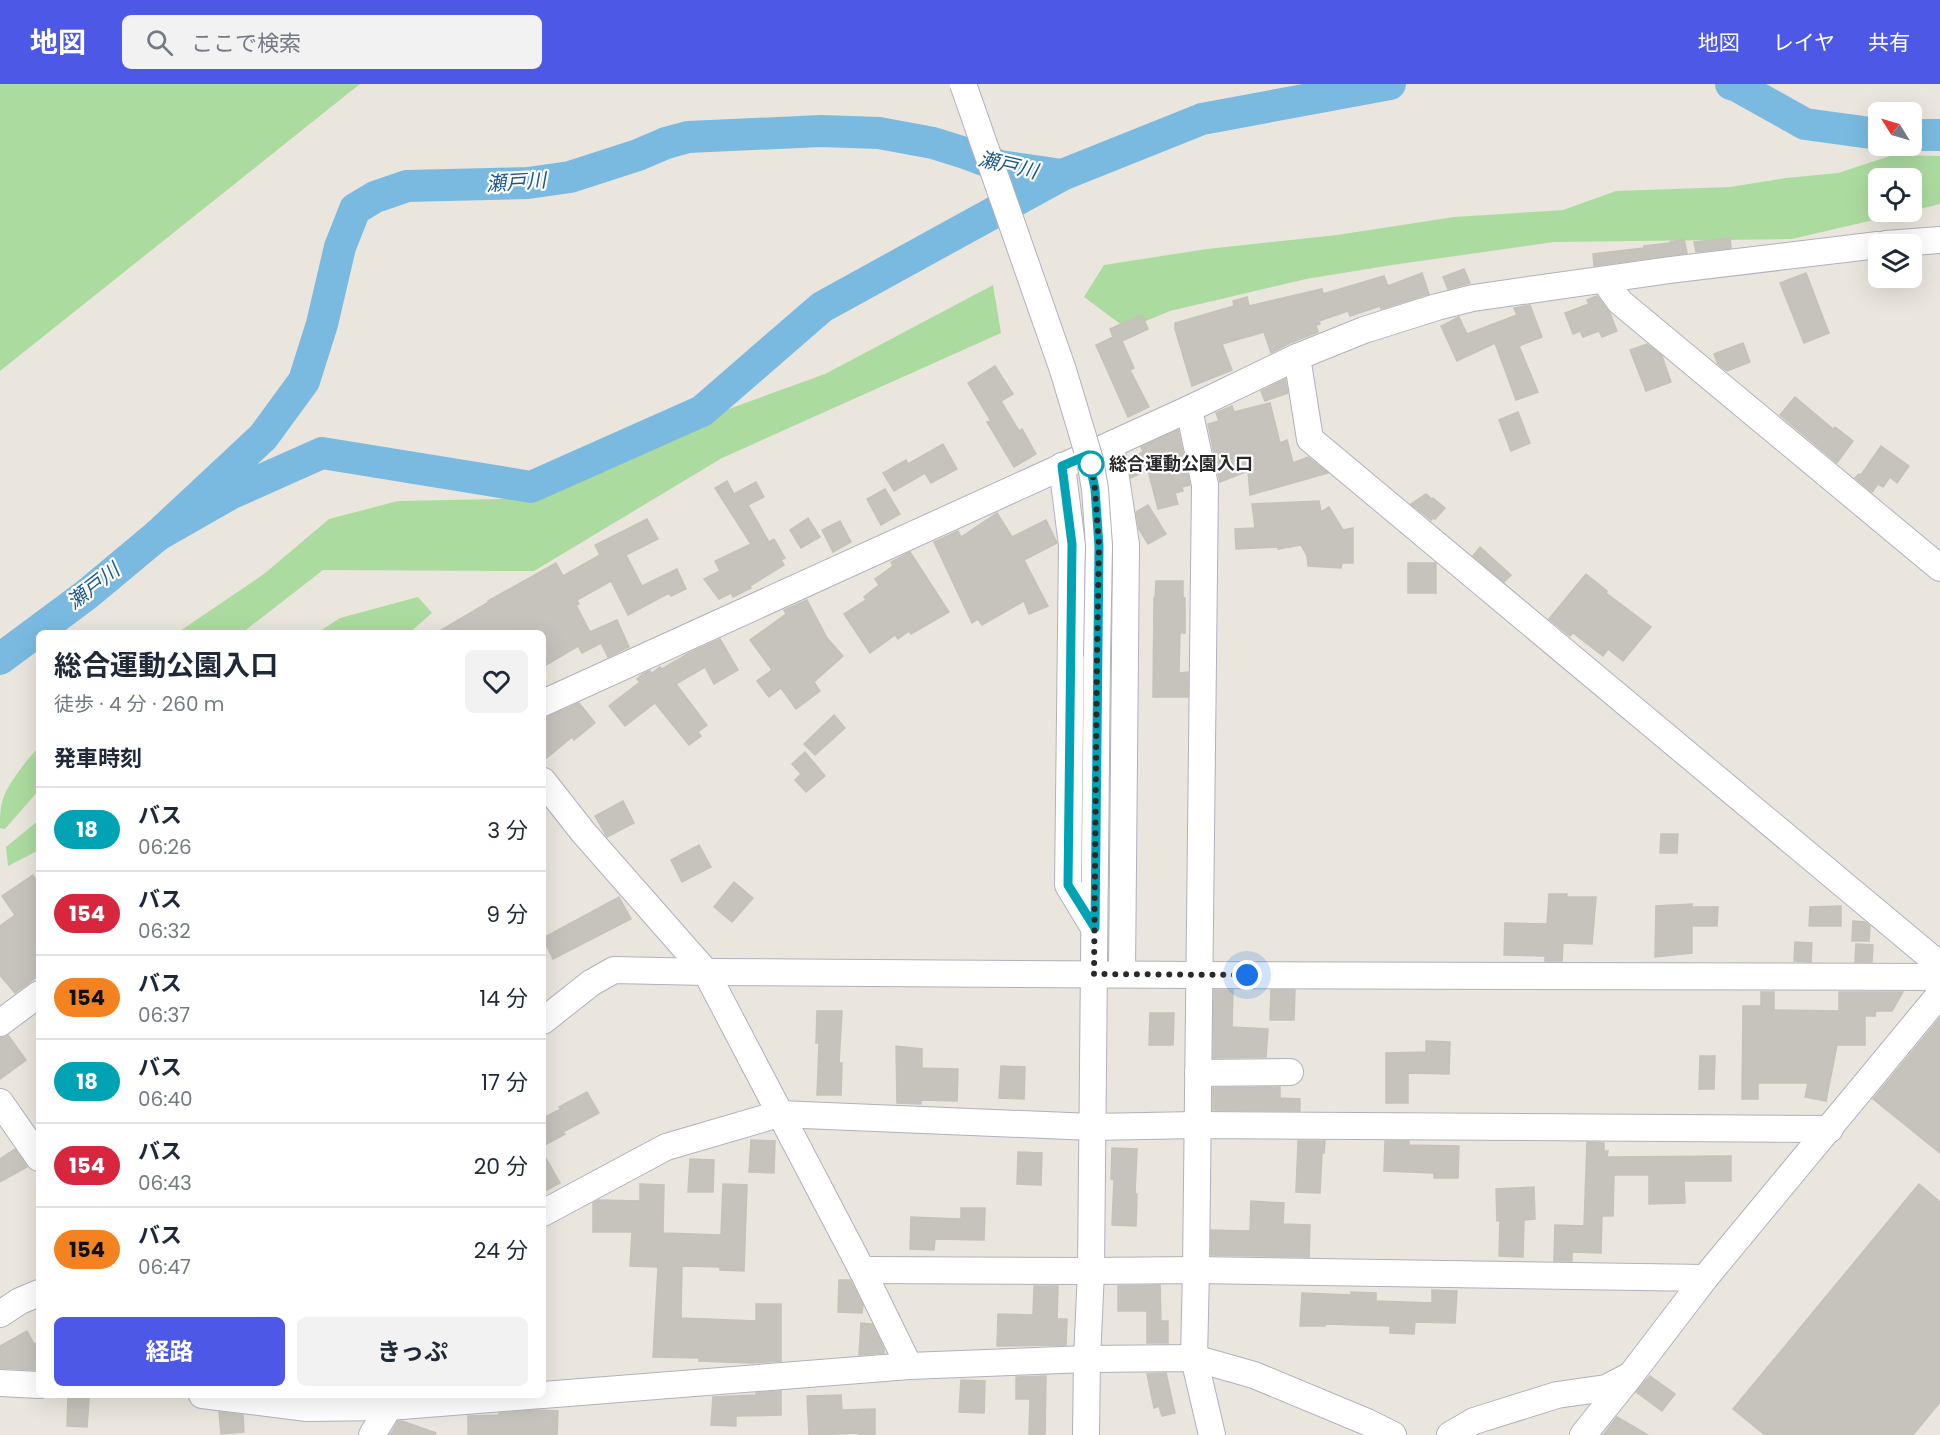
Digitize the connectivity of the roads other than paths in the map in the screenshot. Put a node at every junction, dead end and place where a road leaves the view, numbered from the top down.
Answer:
1 (963, 84) edge
2 (1940, 240) edge
3 (1922, 241) edge
4 (1868, 246) edge
5 (1604, 280) junction
6 (1297, 357) junction
7 (1189, 409) junction
8 (1111, 445) junction
9 (1062, 466) junction
10 (1940, 568) edge
11 (546, 702) edge
12 (546, 785) edge
13 (1095, 928) junction
14 (1940, 965) edge
15 (706, 972) junction
16 (1094, 974) junction
17 (1122, 974) junction
18 (1199, 975) junction
19 (1940, 977) edge
20 (1940, 994) edge
21 (36, 996) edge
22 (546, 1019) edge
23 (0, 1023) edge
24 (1198, 1072) junction
25 (1290, 1072) dead end
26 (0, 1102) edge
27 (779, 1114) junction
28 (1197, 1125) junction
29 (1092, 1126) junction
30 (1830, 1129) junction
31 (36, 1154) edge
32 (546, 1210) edge
33 (862, 1270) junction
34 (1196, 1270) junction
35 (1091, 1272) junction
36 (1705, 1278) junction
37 (36, 1294) edge
38 (0, 1314) edge
39 (1194, 1358) junction
40 (1087, 1359) junction
41 (909, 1366) junction
42 (1631, 1376) junction
43 (0, 1383) edge
44 (36, 1385) edge
45 (546, 1395) edge
46 (236, 1398) edge
47 (466, 1398) edge
48 (391, 1401) edge
49 (372, 1435) edge
50 (1086, 1435) edge
51 (1212, 1435) edge
52 (1394, 1435) edge
53 (1450, 1435) edge
54 (1583, 1435) edge

1 - 13 street, bridge
2 - 3 street
4 - 5 street
5 - 6 street
5 - 10 street
6 - 7 street
6 - 14 street
7 - 8 street
7 - 18 street
8 - 9 street
8 - 17 street
9 - 11 street
9 - 13 street
12 - 15 street
13 - 16 street
15 - 16 street
15 - 22 street
15 - 27 street
16 - 17 street
16 - 29 street
17 - 18 street
18 - 19 street
18 - 24 street
20 - 30 street
21 - 23 street
24 - 25 street
24 - 28 street
26 - 31 street
27 - 29 street
27 - 32 street
27 - 33 street
28 - 29 street
28 - 30 street
28 - 34 street
29 - 35 street
30 - 36 street
33 - 35 street
33 - 41 street
34 - 35 street
34 - 36 street
34 - 39 street
35 - 40 street
36 - 42 street
37 - 38 street
39 - 40 street
39 - 51 street
39 - 52 street
40 - 41 street
40 - 50 street
41 - 45 street
42 - 53 street
42 - 54 street
43 - 44 street
46 - 48 street
47 - 48 street
48 - 49 street

